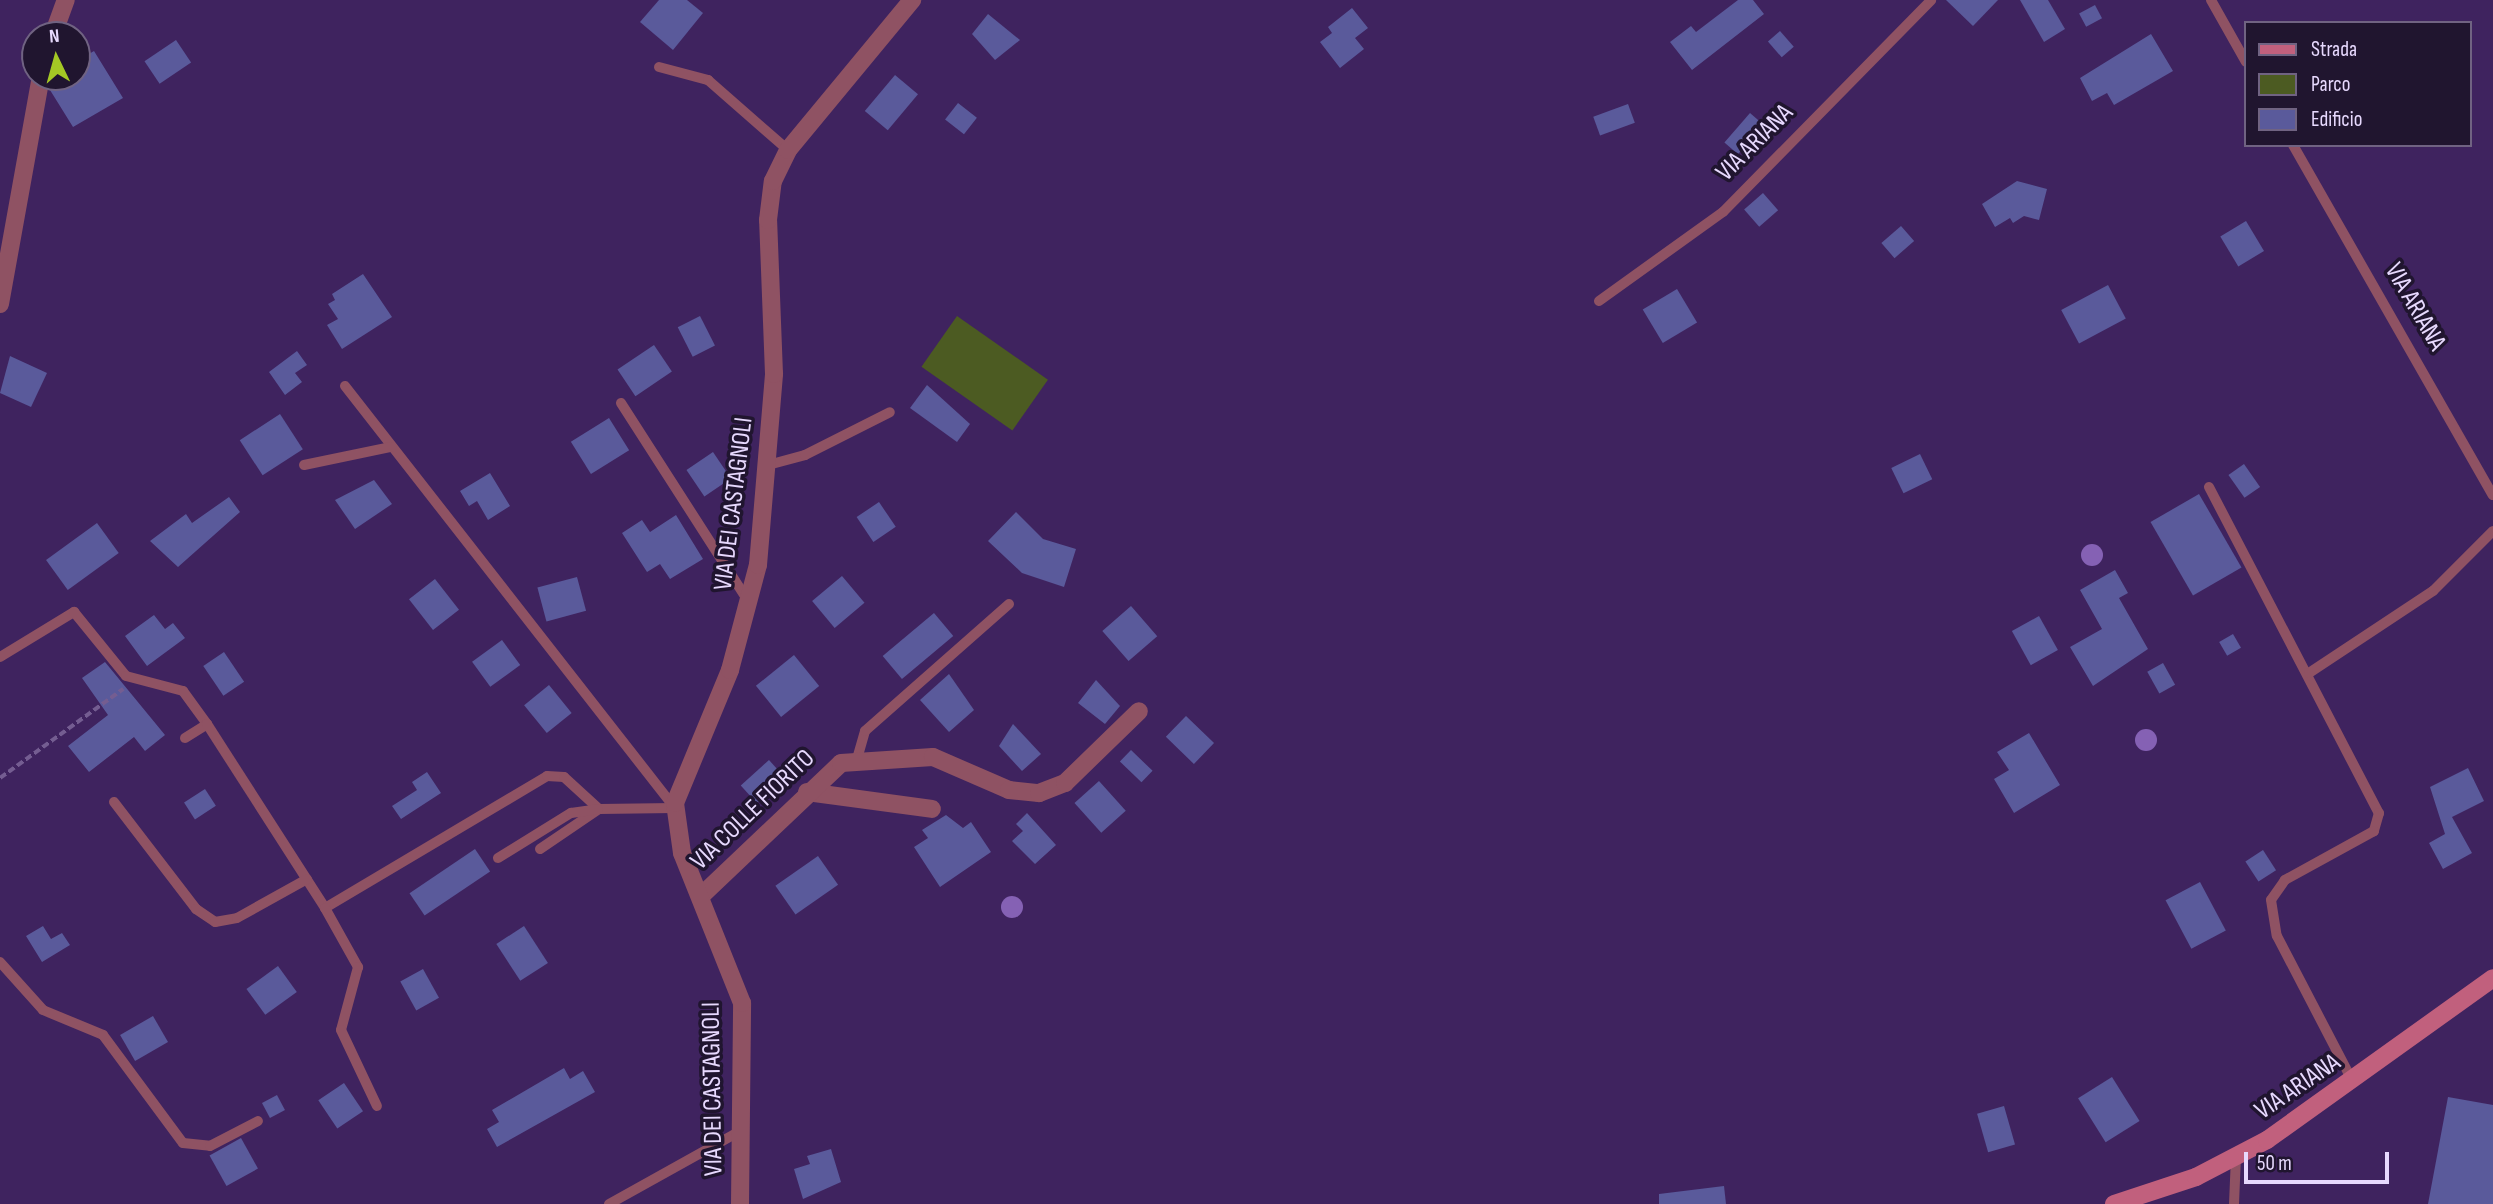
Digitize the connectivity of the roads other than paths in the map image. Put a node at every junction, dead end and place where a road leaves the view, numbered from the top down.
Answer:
1 (66, 0) edge
2 (912, 0) edge
3 (1931, 0) edge
4 (2211, 0) edge
5 (58, 21) edge
6 (2244, 58) edge
7 (659, 67) dead end
8 (38, 91) edge
9 (2294, 147) edge
10 (788, 150) junction
11 (1599, 301) dead end
12 (0, 304) edge
13 (345, 386) dead end
14 (621, 403) dead end
15 (890, 412) dead end
16 (391, 447) junction
17 (304, 465) dead end
18 (768, 465) junction
19 (2209, 486) dead end
20 (2493, 495) edge
21 (2493, 531) edge
22 (750, 602) junction
23 (1009, 604) dead end
24 (0, 657) edge
25 (2309, 673) junction
26 (1139, 711) dead end
27 (207, 724) junction
28 (185, 738) dead end
29 (857, 758) junction
30 (807, 792) junction
31 (114, 802) dead end
32 (674, 808) junction
33 (599, 809) junction
34 (932, 809) dead end
35 (540, 849) dead end
36 (498, 858) dead end
37 (307, 879) junction
38 (701, 896) junction
39 (325, 908) junction
40 (0, 961) edge
41 (2493, 978) edge
42 (2354, 1082) junction
43 (377, 1106) dead end
44 (258, 1121) dead end
45 (742, 1129) junction
46 (2236, 1157) junction
47 (609, 1204) edge
48 (740, 1204) edge
49 (2114, 1204) edge
50 (2234, 1204) edge

1 - 5 street
2 - 10 street, VIA DEI CASTAGNOLI
3 - 11 lane, VIA ARIANA
4 - 6 lane
7 - 10 lane
8 - 12 street
9 - 20 lane, VIA ARIANA
10 - 18 street, VIA DEI CASTAGNOLI
13 - 16 lane
14 - 22 lane
15 - 18 lane
16 - 17 lane
16 - 32 lane
18 - 22 street, VIA DEI CASTAGNOLI
19 - 25 lane
21 - 25 lane
22 - 32 street, VIA DEI CASTAGNOLI
23 - 29 lane
24 - 27 lane
25 - 42 lane
26 - 29 street, VIA COLLE FIORITO
27 - 28 lane
27 - 37 lane
29 - 30 street, VIA COLLE FIORITO
30 - 34 street
30 - 38 street, VIA COLLE FIORITO
31 - 37 lane
32 - 33 lane
32 - 38 street, VIA DEI CASTAGNOLI
33 - 35 lane
33 - 36 lane
33 - 39 lane
37 - 39 lane
38 - 45 street, VIA DEI CASTAGNOLI
39 - 43 lane
40 - 44 lane
41 - 42 main road, VIA ARIANA
42 - 46 main road, VIA ARIANA
45 - 47 lane
45 - 48 street, VIA DEI CASTAGNOLI
46 - 49 main road, VIA ARIANA
46 - 50 lane

